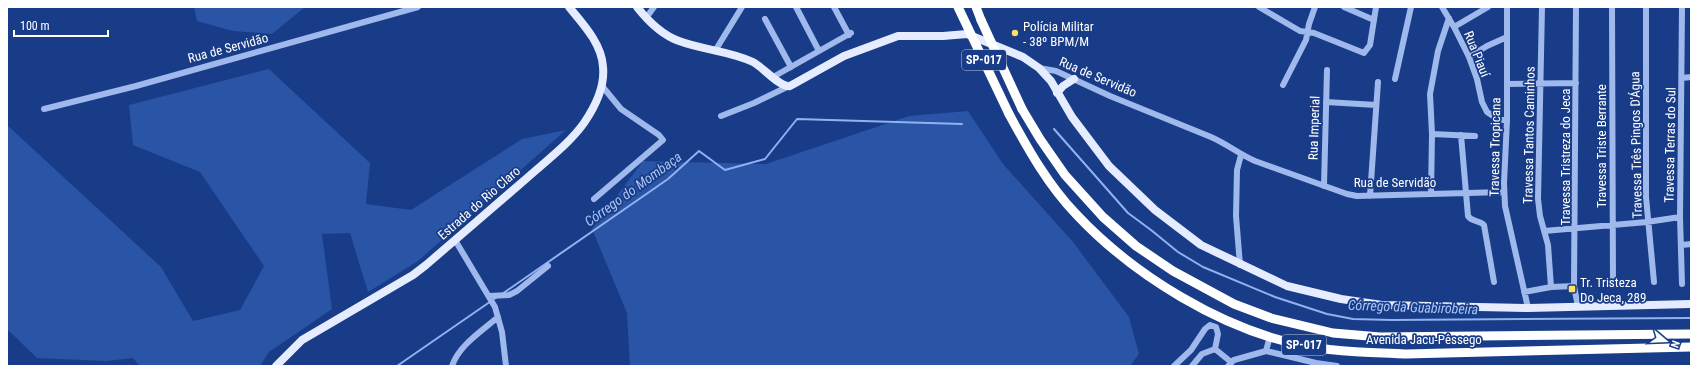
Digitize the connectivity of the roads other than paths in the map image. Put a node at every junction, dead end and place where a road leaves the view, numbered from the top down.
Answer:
1 (418, 7) edge
2 (569, 7) edge
3 (637, 7) edge
4 (654, 7) edge
5 (742, 7) edge
6 (796, 7) edge
7 (834, 7) edge
8 (958, 7) edge
9 (976, 7) edge
10 (1259, 7) edge
11 (1315, 7) edge
12 (1344, 7) edge
13 (1376, 7) edge
14 (1411, 7) edge
15 (1442, 7) edge
16 (1488, 7) edge
17 (1507, 7) edge
18 (1542, 7) edge
19 (1576, 7) edge
20 (1612, 7) edge
21 (1646, 7) edge
22 (1682, 7) edge
23 (646, 18) junction
24 (1449, 18) junction
25 (765, 19) dead end
26 (1374, 20) junction
27 (1454, 27) junction
28 (1308, 32) junction
29 (1507, 37) junction
30 (715, 51) junction
31 (819, 51) junction
32 (1469, 57) junction
33 (791, 67) junction
34 (1039, 68) junction
35 (1327, 70) dead end
36 (773, 77) junction
37 (1691, 77) edge
38 (1682, 78) junction
39 (1074, 79) junction
40 (1395, 79) dead end
41 (1378, 82) dead end
42 (1540, 83) junction
43 (1576, 83) junction
44 (1507, 84) junction
45 (1282, 85) dead end
46 (602, 86) junction
47 (787, 87) junction
48 (1057, 93) junction
49 (1326, 102) junction
50 (1376, 105) junction
51 (44, 109) dead end
52 (721, 116) dead end
53 (1507, 120) junction
54 (1432, 134) junction
55 (1461, 135) junction
56 (1475, 136) dead end
57 (1241, 155) junction
58 (1324, 186) junction
59 (1504, 192) junction
60 (1431, 194) junction
61 (1467, 194) junction
62 (1370, 196) junction
63 (594, 199) dead end
64 (1680, 217) junction
65 (1647, 222) junction
66 (1612, 225) junction
67 (1575, 227) junction
68 (1544, 231) junction
69 (454, 240) junction
70 (1691, 244) edge
71 (1682, 245) junction
72 (1240, 265) junction
73 (548, 266) dead end
74 (1494, 282) dead end
75 (1654, 282) dead end
76 (1682, 284) dead end
77 (1613, 285) dead end
78 (1574, 286) junction
79 (1551, 287) junction
80 (1524, 292) junction
81 (489, 296) junction
82 (1691, 304) edge
83 (1578, 307) junction
84 (1528, 308) junction
85 (498, 317) junction
86 (1691, 334) edge
87 (1270, 336) junction
88 (1691, 347) edge
89 (1215, 349) junction
90 (1266, 351) junction
91 (1229, 364) edge
92 (1317, 365) edge
93 (276, 366) edge
94 (452, 366) edge
95 (506, 366) edge
96 (1174, 366) edge
97 (1192, 366) edge
98 (1337, 366) edge

1 - 51 street, Rua de Servidão
2 - 46 main road, Estrada do Rio Claro
3 - 23 main road
4 - 23 street
5 - 30 street
6 - 31 street
7 - 31 street
8 - 87 highway, Avenida Jacu-Pêssego / SP-017, bridge
9 - 86 highway, Avenida Jacu-Pêssego / SP-017, bridge
10 - 28 street
11 - 28 street
12 - 26 street
13 - 26 street
14 - 40 street
15 - 24 street, Rua Piauí
16 - 27 street
17 - 29 street, Travessa Tropicana
18 - 42 street, Travessa Tantos Caminhos
19 - 43 street, Travessa Tristreza do Jeca
20 - 66 street, Travessa Triste Berrante
21 - 65 street, Travessa Três Pingos D'Água
22 - 38 street, Travessa Terras do Sul
23 - 30 main road
24 - 27 street, Rua Piauí
24 - 54 street
25 - 33 street
26 - 28 street
27 - 32 street, Rua Piauí
28 - 45 street
29 - 32 street
29 - 44 street, Travessa Tropicana
30 - 36 main road
31 - 33 street
32 - 53 street, Rua Piauí
33 - 36 street
34 - 39 street, Rua de Servidão
34 - 47 main road, Rua de Servidão
34 - 48 main road
35 - 49 street, Rua Imperial
36 - 47 main road
37 - 38 street
38 - 64 street, Travessa Terras do Sul
39 - 48 main road
39 - 57 street, Rua de Servidão
41 - 50 street
42 - 43 street
42 - 44 street
42 - 68 street, Travessa Tantos Caminhos
43 - 67 street, Travessa Tristreza do Jeca
44 - 53 street, Travessa Tropicana
46 - 63 street
46 - 69 main road, Estrada do Rio Claro
47 - 52 street
48 - 72 main road
49 - 50 street
49 - 58 street, Rua Imperial
50 - 62 street
53 - 59 street, Travessa Tropicana
54 - 55 street
54 - 60 street
55 - 56 street
55 - 61 street
57 - 58 street, Rua de Servidão
57 - 72 street
58 - 62 street, Rua de Servidão
59 - 61 street, Rua de Servidão
59 - 80 street, Travessa Tropicana
60 - 61 street, Rua de Servidão
60 - 62 street, Rua de Servidão
61 - 74 street
64 - 65 street
64 - 71 street, Travessa Terras do Sul
65 - 66 street
65 - 75 street, Travessa Três Pingos D'Água
66 - 67 street
66 - 77 street, Travessa Triste Berrante
67 - 68 street
67 - 78 street, Travessa Tristreza do Jeca
68 - 79 street, Travessa Tantos Caminhos
69 - 81 street
69 - 93 main road, Estrada do Rio Claro
70 - 71 street
71 - 76 street, Travessa Terras do Sul
72 - 84 main road
73 - 81 street
78 - 79 street
78 - 83 street, Travessa Tristreza do Jeca
79 - 80 street
80 - 84 street, Travessa Tropicana
81 - 85 street
82 - 83 main road
83 - 84 main road
85 - 94 street
85 - 95 street
87 - 88 highway, Avenida Jacu-Pêssego / SP-017
87 - 90 street
89 - 91 street
89 - 96 street
89 - 97 street
90 - 91 street
90 - 92 street
92 - 98 street

